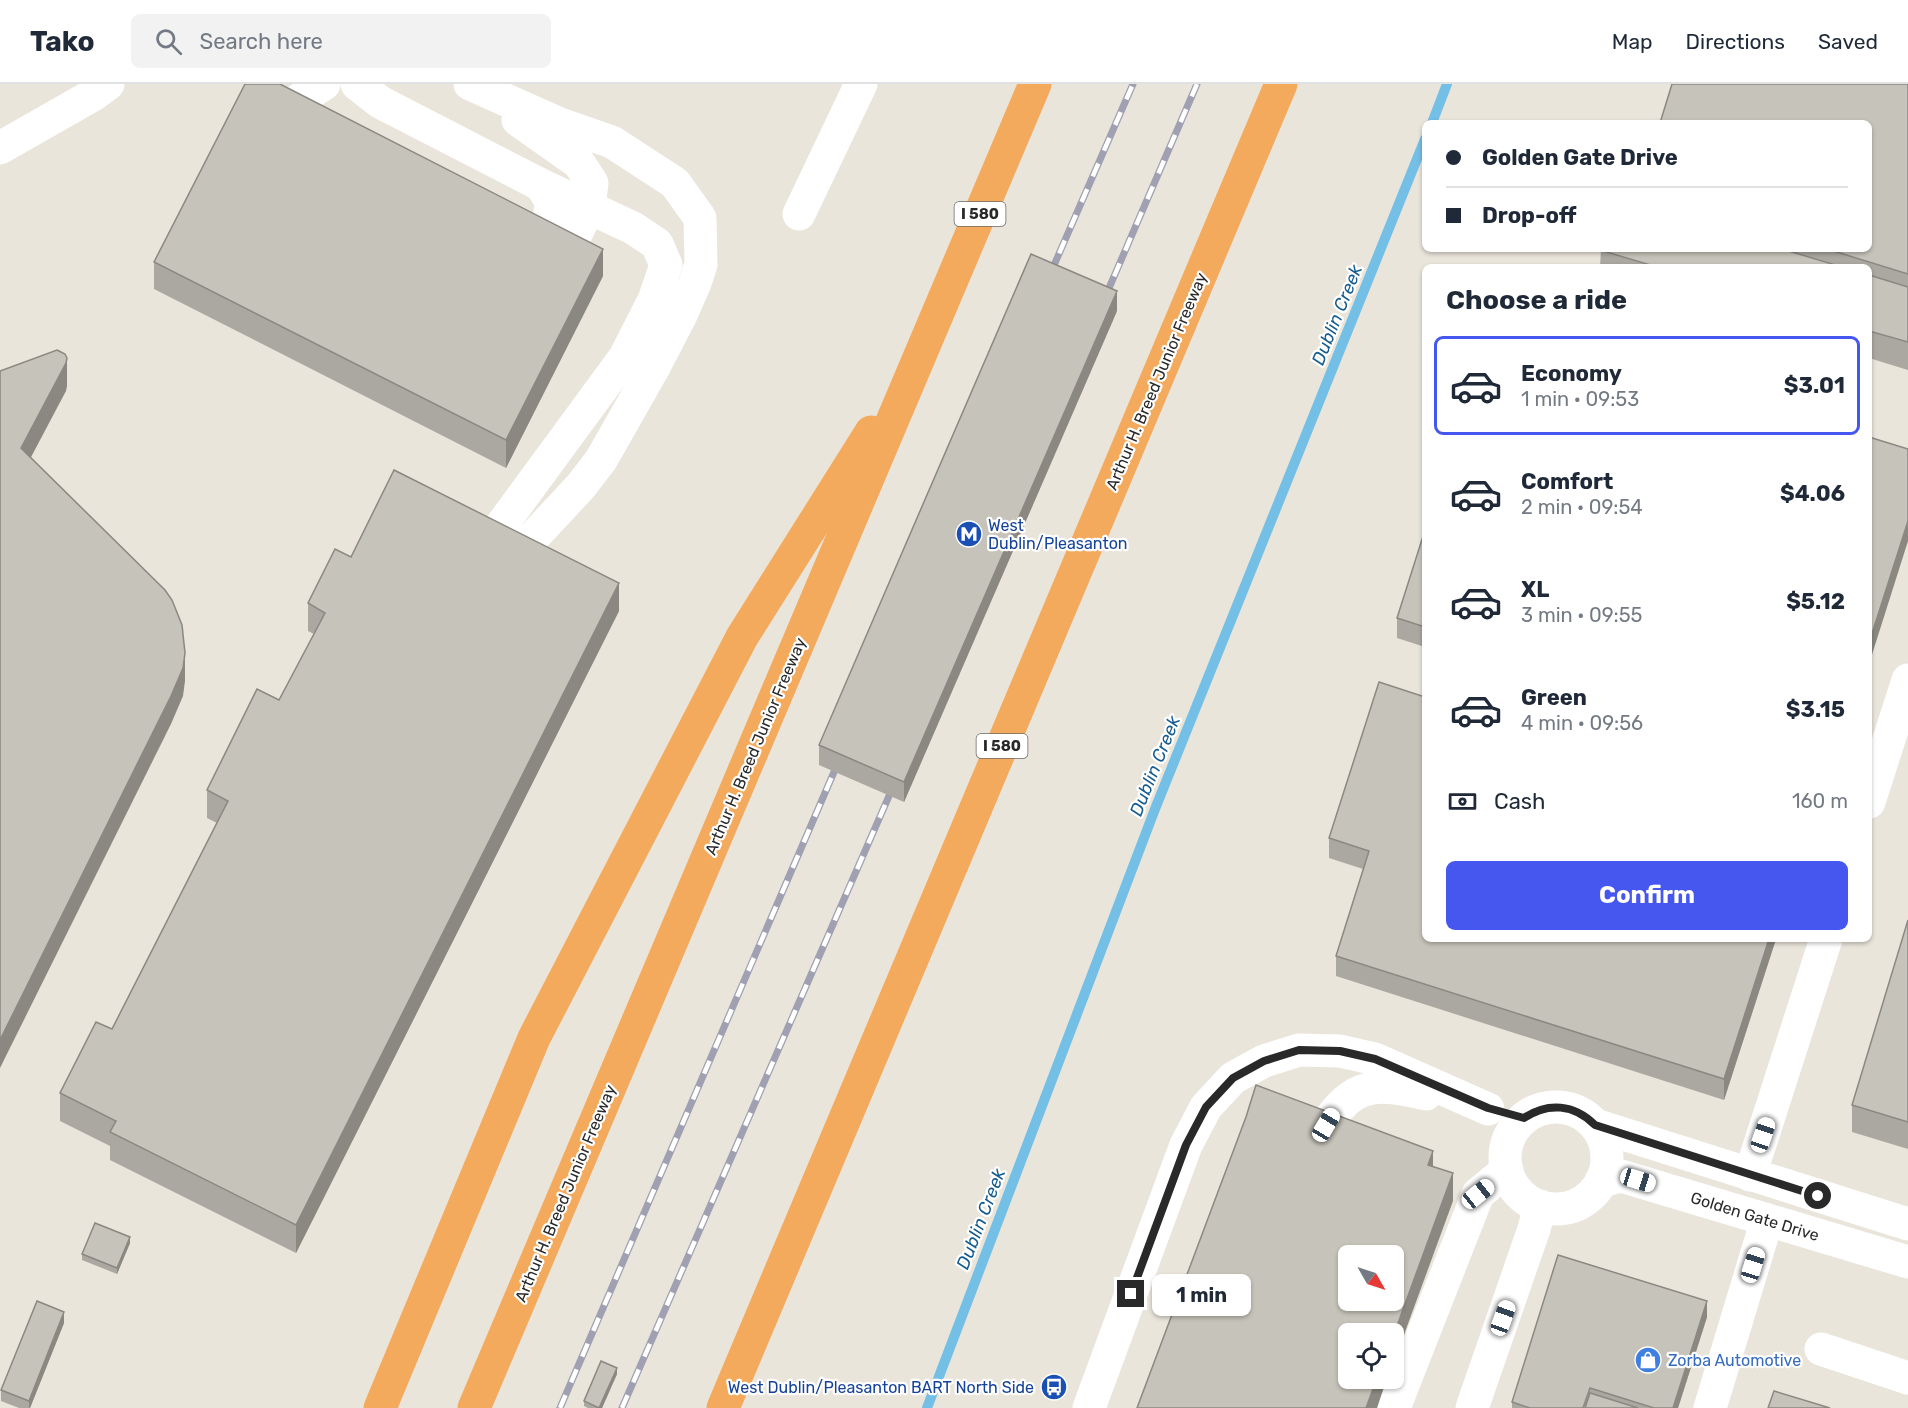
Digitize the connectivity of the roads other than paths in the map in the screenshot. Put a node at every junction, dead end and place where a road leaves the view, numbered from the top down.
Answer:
1 (108, 84) edge
2 (324, 84) edge
3 (357, 84) edge
4 (469, 84) edge
5 (861, 84) edge
6 (1035, 84) edge
7 (1281, 84) edge
8 (285, 114) edge
9 (0, 148) edge
10 (541, 185) junction
11 (589, 207) junction
12 (799, 214) dead end
13 (926, 344) junction
14 (1908, 680) edge
15 (1872, 793) edge
16 (1825, 942) edge
17 (1488, 1108) junction
18 (1524, 1118) junction
19 (1595, 1125) junction
20 (1319, 1136) edge
21 (1507, 1170) junction
22 (1750, 1175) junction
23 (1601, 1181) junction
24 (1540, 1206) junction
25 (1767, 1220) junction
26 (1908, 1224) edge
27 (1908, 1262) edge
28 (1821, 1349) dead end
29 (1908, 1378) edge
30 (380, 1408) edge
31 (474, 1408) edge
32 (723, 1408) edge
33 (1089, 1408) edge
34 (1394, 1408) edge
35 (1472, 1408) edge
36 (1710, 1408) edge

1 - 9 street
2 - 8 street
3 - 10 street
4 - 11 street
4 - 11 street
5 - 12 street
6 - 13 highway, Arthur H. Breed Junior Freeway / I 580
7 - 32 highway, Arthur H. Breed Junior Freeway / I 580
10 - 11 street
10 - 11 street
13 - 30 highway
13 - 31 highway, Arthur H. Breed Junior Freeway / I 580
14 - 15 street
16 - 22 street
17 - 18 street
17 - 20 street
17 - 33 street
18 - 19 street
18 - 21 street
19 - 22 street
19 - 23 street
21 - 24 street
21 - 34 street
22 - 26 street
23 - 24 street
23 - 25 street, Golden Gate Drive
24 - 35 street
25 - 27 street, Golden Gate Drive
25 - 36 street
28 - 29 street

